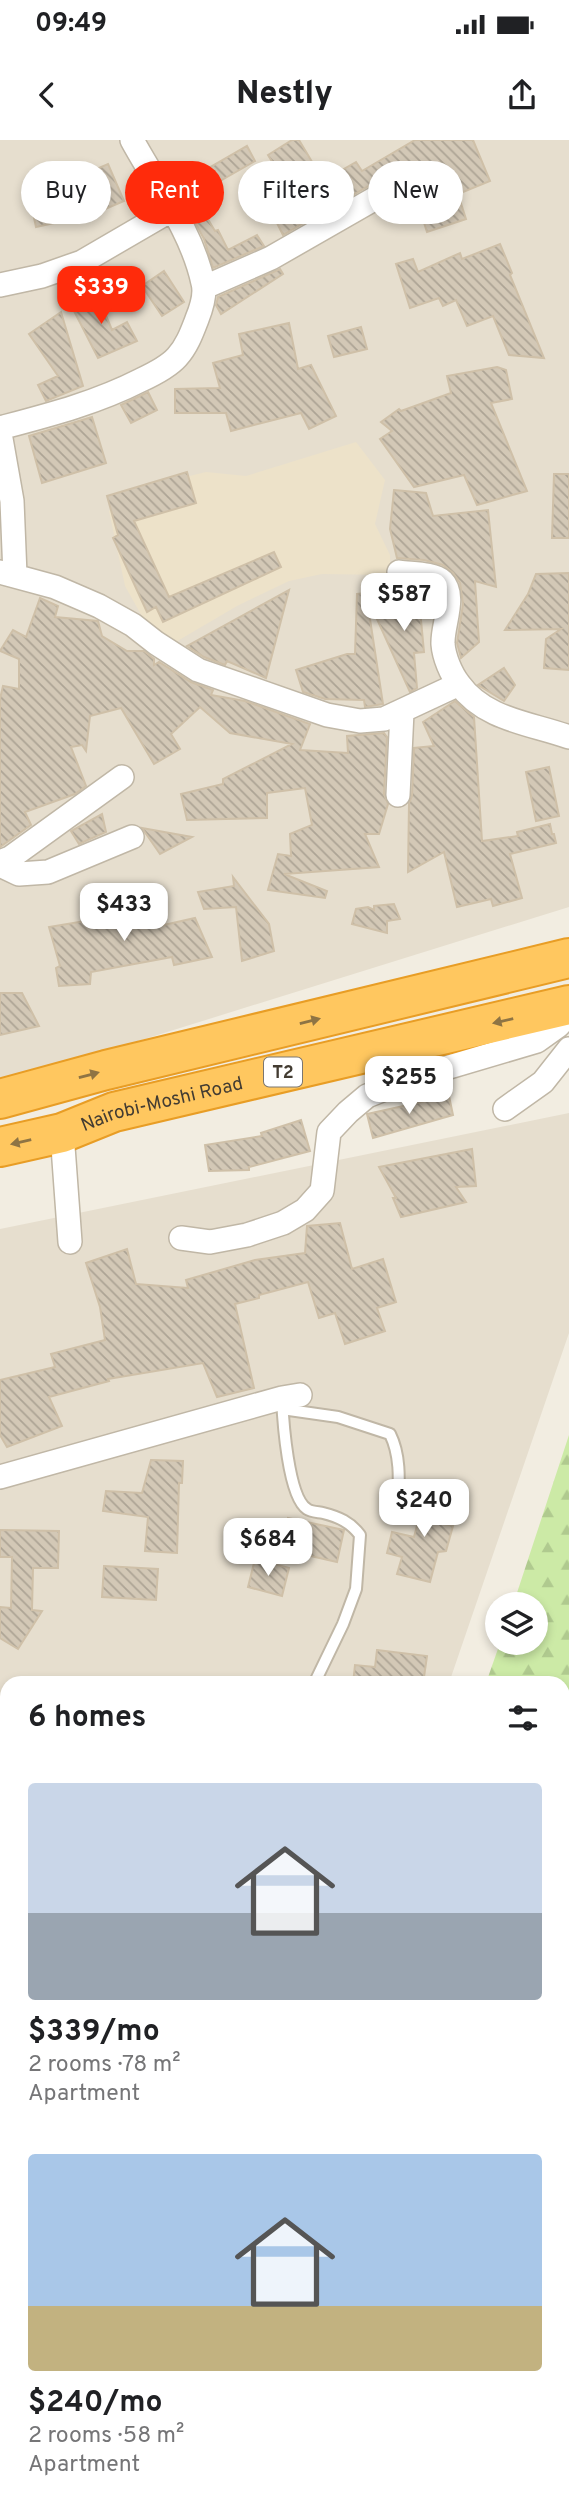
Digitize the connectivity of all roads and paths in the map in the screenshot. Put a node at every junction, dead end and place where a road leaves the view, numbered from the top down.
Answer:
1 (132, 140) edge
2 (144, 161) edge
3 (368, 203) edge
4 (147, 224) edge
5 (180, 224) edge
6 (0, 285) edge
7 (205, 287) junction
8 (0, 431) edge
9 (400, 572) dead end
10 (8, 574) edge
11 (459, 684) junction
12 (402, 712) junction
13 (569, 737) edge
14 (122, 777) dead end
15 (398, 795) dead end
16 (132, 837) dead end
17 (0, 864) edge
18 (569, 958) edge
19 (569, 1005) edge
20 (569, 1014) edge
21 (569, 1049) edge
22 (0, 1099) edge
23 (505, 1109) dead end
24 (62, 1133) junction
25 (0, 1147) edge
26 (181, 1238) dead end
27 (70, 1242) dead end
28 (288, 1401) junction
29 (0, 1477) edge
30 (398, 1506) dead end
31 (318, 1676) edge

1 - 2 street
3 - 7 street
4 - 6 street
5 - 7 street
7 - 8 street
8 - 10 street
9 - 11 street
10 - 12 street
11 - 12 street
11 - 13 street
12 - 15 street
14 - 17 street
16 - 17 street
22 -> 18 highway, T2
19 -> 24 highway, Nairobi-Moshi Road / T2
20 - 26 street
21 - 23 street
24 -> 25 highway, Nairobi-Moshi Road / T2
24 - 27 street
28 - 29 street
28 - 30 lane
28 - 31 lane

